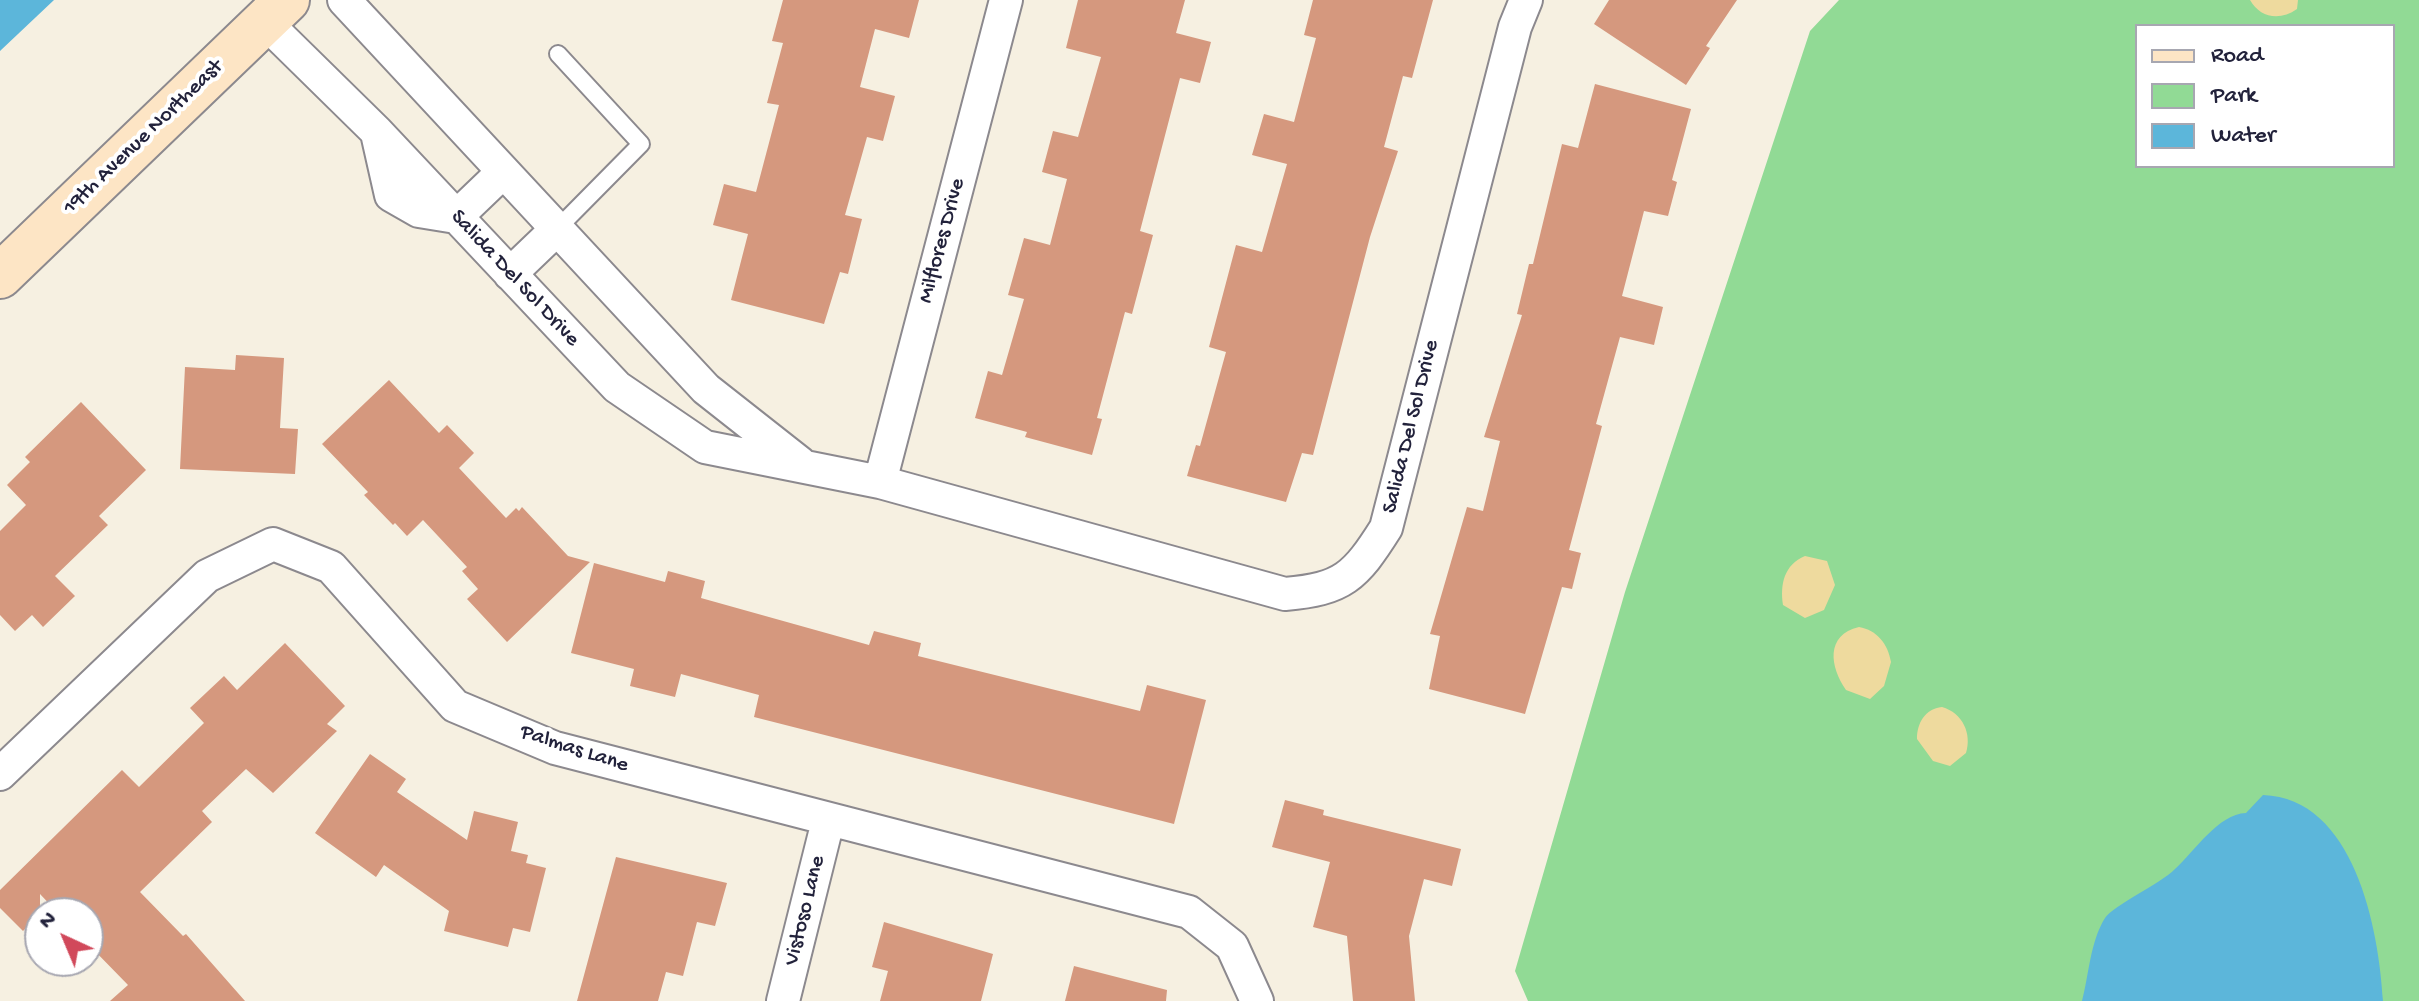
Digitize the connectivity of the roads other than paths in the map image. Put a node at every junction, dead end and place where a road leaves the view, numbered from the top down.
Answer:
1 (344, 0) edge
2 (1006, 0) edge
3 (1526, 0) edge
4 (276, 11) edge
5 (558, 54) dead end
6 (503, 172) junction
7 (456, 217) junction
8 (557, 229) junction
9 (510, 274) junction
10 (0, 276) edge
11 (805, 467) junction
12 (880, 482) junction
13 (0, 774) edge
14 (828, 821) junction
15 (783, 1001) edge
16 (1257, 1001) edge

1 - 6 street, Salida Del Sol Drive
2 - 12 street, Milflores Drive
3 - 12 street, Salida Del Sol Drive
4 - 7 street
4 - 10 street, 19th Avenue Northeast
5 - 8 lane
6 - 7 street
6 - 8 street, Salida Del Sol Drive
7 - 9 street, Salida Del Sol Drive
8 - 9 street
8 - 11 street, Salida Del Sol Drive
9 - 11 street, Salida Del Sol Drive
11 - 12 street, Salida Del Sol Drive
13 - 14 street, Palmas Lane
14 - 15 street, Vistoso Lane
14 - 16 street, Palmas Lane

